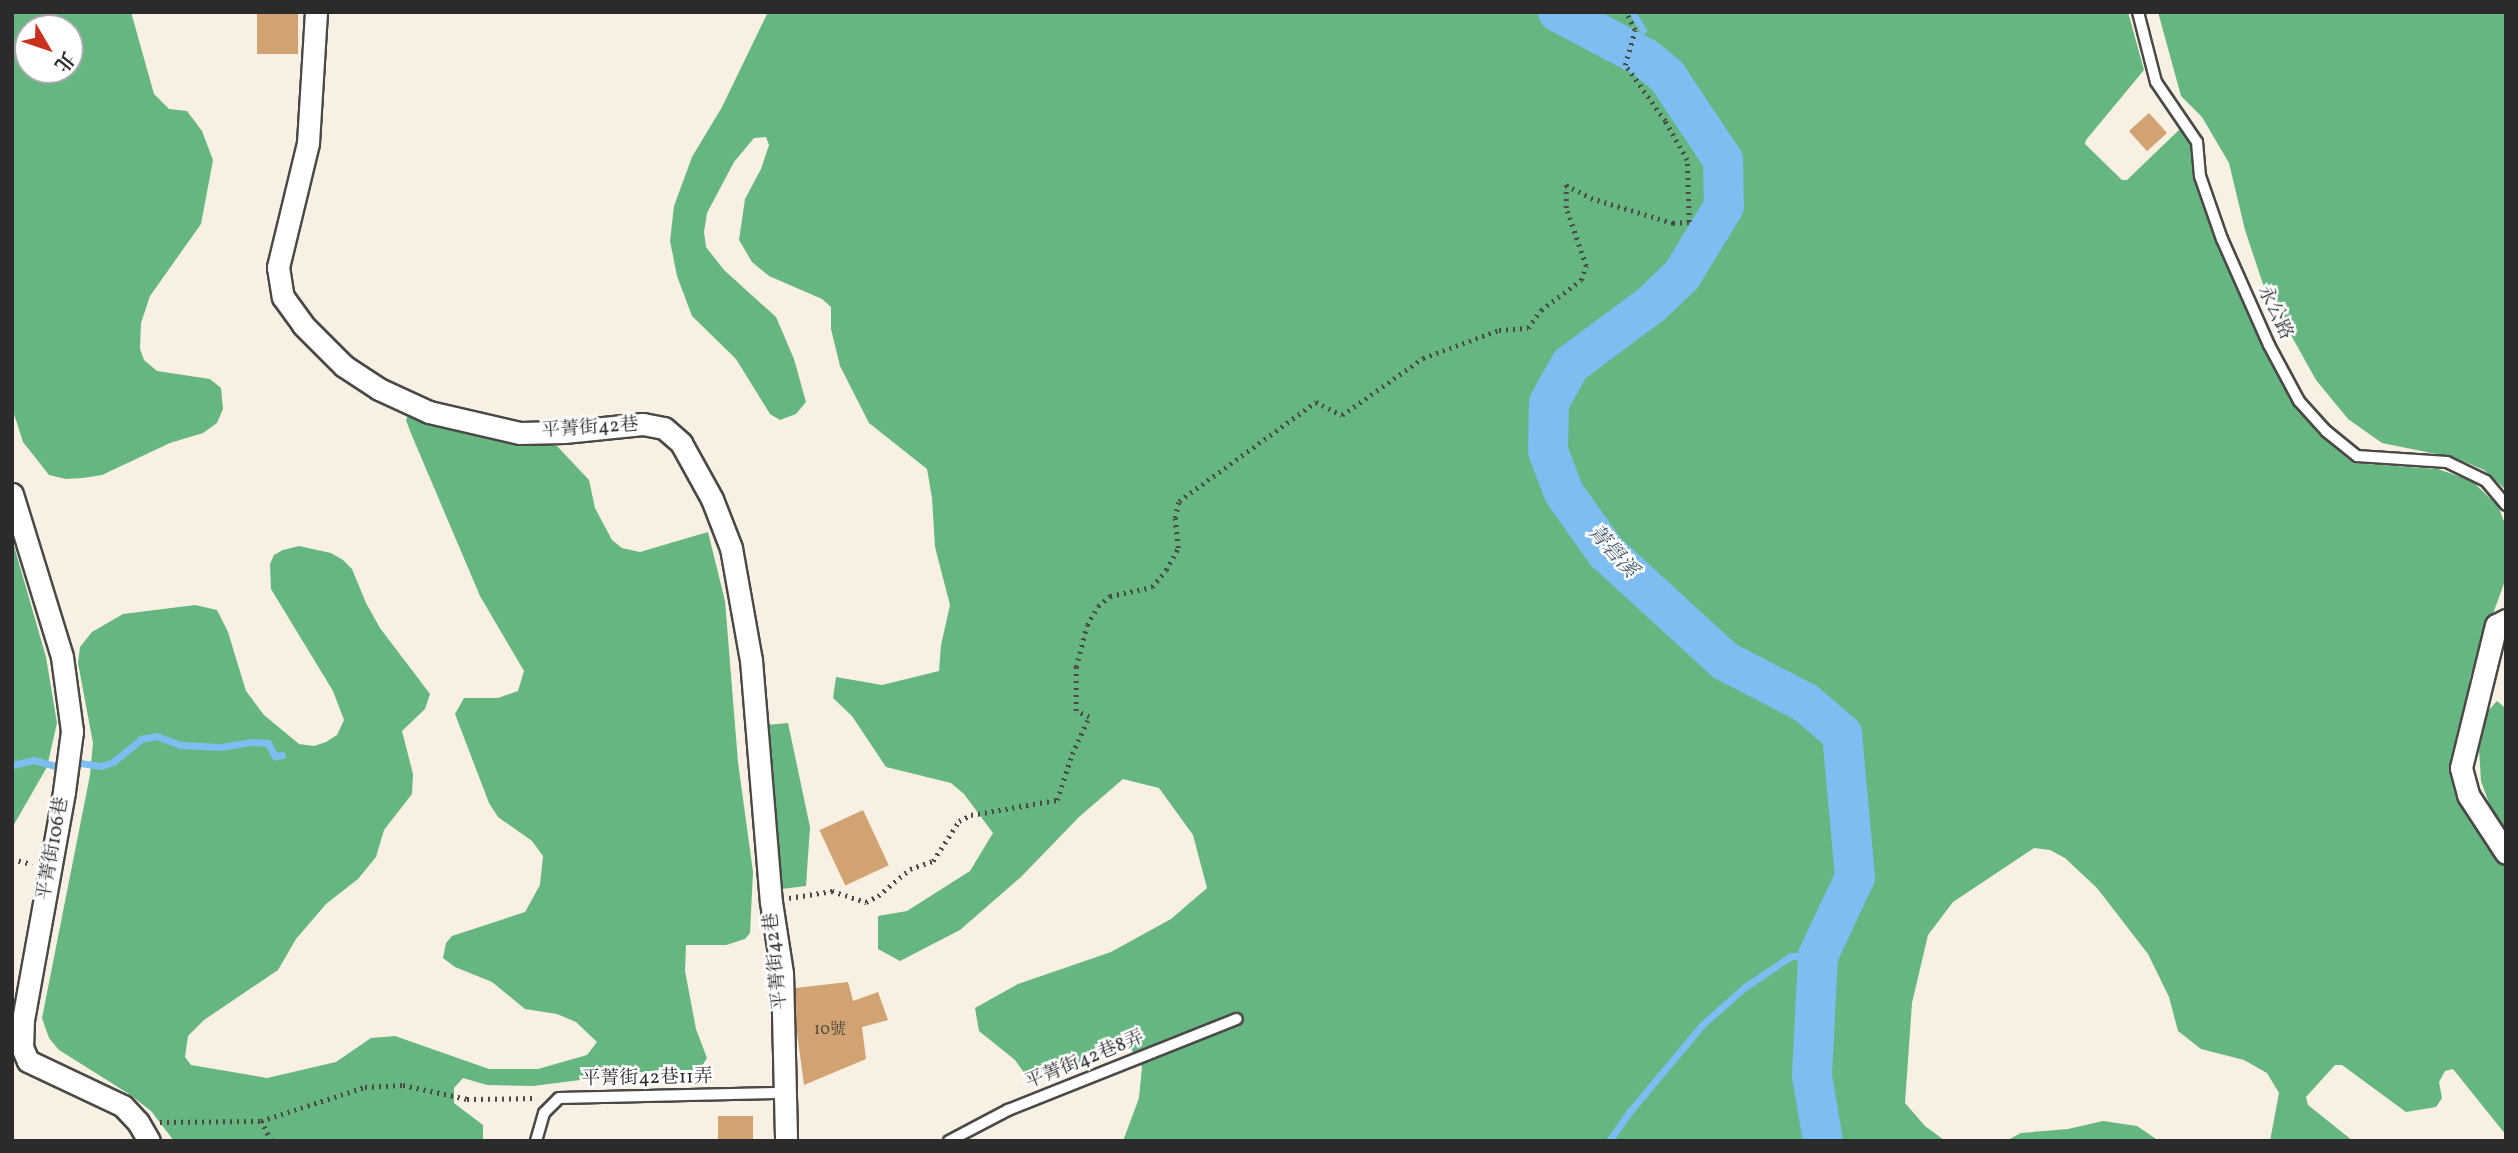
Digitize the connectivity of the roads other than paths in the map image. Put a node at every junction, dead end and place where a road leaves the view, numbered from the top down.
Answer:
1 (316, 12) edge
2 (2138, 12) edge
3 (12, 494) edge
4 (2506, 505) edge
5 (2506, 620) edge
6 (2506, 853) edge
7 (1237, 1019) dead end
8 (786, 1093) junction
9 (143, 1132) edge
10 (536, 1141) edge
11 (786, 1141) edge
12 (949, 1141) edge

1 - 8 street, 平菁街42巷
2 - 4 lane, 永公路
3 - 9 street, 平菁街106巷
5 - 6 street
7 - 12 lane, 平菁街42巷8弄
8 - 10 lane, 平菁街42巷11弄
8 - 11 street, 平菁街42巷

